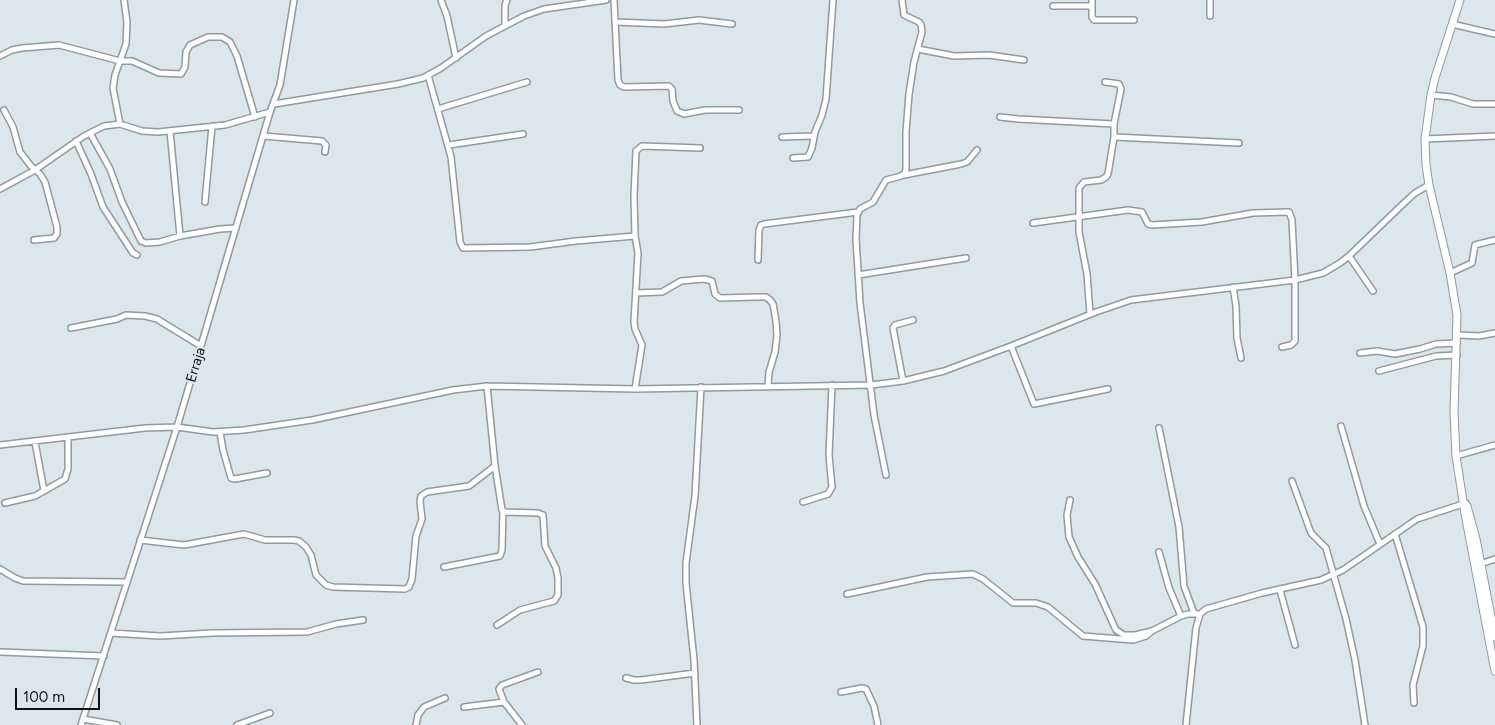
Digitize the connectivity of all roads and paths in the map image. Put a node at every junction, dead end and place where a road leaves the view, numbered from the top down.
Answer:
1 (124, 0) edge
2 (294, 0) edge
3 (441, 0) edge
4 (507, 0) edge
5 (606, 0) edge
6 (614, 0) edge
7 (833, 0) edge
8 (902, 0) edge
9 (1210, 0) edge
10 (1460, 0) edge
11 (1092, 3) edge
12 (1053, 6) dead end
13 (1210, 16) dead end
14 (1134, 20) dead end
15 (616, 22) junction
16 (732, 24) dead end
17 (1452, 24) junction
18 (505, 26) junction
19 (1495, 34) edge
20 (918, 49) junction
21 (0, 56) edge
22 (456, 58) junction
23 (1024, 60) dead end
24 (120, 61) junction
25 (428, 75) junction
26 (527, 82) dead end
27 (1105, 82) dead end
28 (1431, 95) junction
29 (274, 104) junction
30 (1495, 104) edge
31 (438, 109) junction
32 (4, 110) dead end
33 (739, 110) dead end
34 (270, 112) junction
35 (255, 117) junction
36 (1000, 117) dead end
37 (120, 124) junction
38 (1114, 124) junction
39 (212, 126) junction
40 (170, 131) junction
41 (90, 133) junction
42 (523, 134) dead end
43 (264, 136) junction
44 (814, 136) junction
45 (1495, 136) edge
46 (782, 137) dead end
47 (1114, 137) junction
48 (1425, 139) junction
49 (76, 141) junction
50 (1239, 143) dead end
51 (448, 145) junction
52 (700, 148) dead end
53 (977, 150) dead end
54 (325, 152) dead end
55 (793, 158) dead end
56 (35, 170) junction
57 (904, 175) junction
58 (1429, 185) junction
59 (0, 188) edge
60 (205, 202) dead end
61 (858, 212) junction
62 (1079, 217) junction
63 (1033, 223) dead end
64 (236, 228) junction
65 (180, 236) junction
66 (635, 236) junction
67 (34, 240) dead end
68 (1495, 240) edge
69 (137, 256) dead end
70 (1349, 256) junction
71 (966, 258) dead end
72 (758, 260) dead end
73 (1450, 274) junction
74 (858, 275) junction
75 (1295, 280) junction
76 (1233, 288) junction
77 (1372, 291) dead end
78 (636, 293) junction
79 (1090, 314) junction
80 (913, 320) dead end
81 (71, 328) dead end
82 (1495, 333) edge
83 (1457, 339) junction
84 (201, 346) junction
85 (1011, 346) junction
86 (1282, 347) dead end
87 (1360, 354) dead end
88 (1457, 355) junction
89 (1241, 358) dead end
90 (1379, 371) dead end
91 (903, 381) junction
92 (832, 385) junction
93 (871, 385) junction
94 (487, 386) junction
95 (768, 386) junction
96 (701, 387) junction
97 (635, 388) junction
98 (1108, 389) dead end
99 (1341, 426) dead end
100 (177, 427) junction
101 (1159, 428) dead end
102 (220, 432) junction
103 (68, 437) junction
104 (35, 442) junction
105 (1495, 444) edge
106 (0, 445) edge
107 (1456, 456) junction
108 (495, 466) junction
109 (267, 473) dead end
110 (886, 475) dead end
111 (1292, 482) dead end
112 (44, 491) junction
113 (1070, 500) dead end
114 (803, 502) dead end
115 (5, 503) dead end
116 (1465, 503) junction
117 (503, 512) junction
118 (1395, 534) junction
119 (140, 540) junction
120 (1380, 544) junction
121 (1159, 552) dead end
122 (1495, 559) edge
123 (1478, 564) junction
124 (444, 567) dead end
125 (0, 569) edge
126 (1333, 576) junction
127 (127, 582) junction
128 (1280, 590) junction
129 (847, 594) dead end
130 (1194, 613) junction
131 (1200, 614) junction
132 (1181, 616) junction
133 (1493, 618) edge
134 (363, 620) dead end
135 (497, 625) dead end
136 (1152, 630) junction
137 (111, 633) junction
138 (1495, 637) edge
139 (1295, 645) dead end
140 (1493, 650) edge
141 (0, 652) edge
142 (104, 656) junction
143 (1495, 671) edge
144 (538, 672) dead end
145 (695, 673) junction
146 (626, 678) dead end
147 (841, 692) dead end
148 (446, 698) dead end
149 (504, 702) junction
150 (1414, 703) dead end
151 (464, 707) dead end
152 (270, 713) dead end
153 (84, 719) junction
154 (81, 725) edge
155 (117, 725) edge
156 (237, 725) edge
157 (416, 725) edge
158 (522, 725) edge
159 (697, 725) edge
160 (878, 725) edge
161 (1186, 725) edge
162 (1365, 725) edge

1 - 24 street
2 - 29 street, Erraja
3 - 22 street
4 - 18 street
5 - 18 street
6 - 15 street
7 - 44 street
8 - 20 street
9 - 13 street
10 - 17 main road
11 - 12 street
11 - 14 street
15 - 16 street
15 - 33 street
17 - 19 street
17 - 28 main road
18 - 22 street
20 - 23 street
20 - 57 street
21 - 24 street
22 - 25 street
24 - 35 street
24 - 37 street
25 - 29 street
25 - 31 street
26 - 31 street
27 - 38 street
28 - 30 street
28 - 48 main road
29 - 34 street, Erraja
31 - 51 street
32 - 56 street
34 - 35 street
34 - 43 street, Erraja
35 - 39 street
36 - 38 street
37 - 40 street
37 - 41 street
38 - 47 street
39 - 40 street
39 - 60 street
40 - 65 street
41 - 49 street
41 - 65 street
42 - 51 street
43 - 54 street
43 - 64 street, Erraja
44 - 46 street
44 - 55 street
45 - 48 street
47 - 50 street
47 - 62 street
48 - 58 main road
49 - 56 street
49 - 69 street
51 - 66 street
52 - 66 street
53 - 57 street
56 - 59 street
56 - 67 street
57 - 61 street
58 - 70 street
58 - 73 main road
61 - 72 street
61 - 74 street
62 - 63 street
62 - 75 street
62 - 79 street
64 - 65 street
64 - 84 street, Erraja
66 - 78 street
68 - 73 street
70 - 75 street
70 - 77 street
71 - 74 street
73 - 83 main road
74 - 93 street
75 - 76 street
75 - 86 street
76 - 79 street
76 - 89 street
78 - 95 street
78 - 97 street
79 - 85 street
80 - 91 street
81 - 84 street
82 - 83 street
83 - 87 street
83 - 88 main road
84 - 100 street, Erraja
85 - 91 street
85 - 98 street
88 - 90 street
88 - 107 main road
91 - 93 street
92 - 93 street
92 - 95 street
92 - 114 street
93 - 110 street
94 - 97 street
94 - 102 street
94 - 108 street
95 - 96 street
96 - 97 street
96 - 145 street
99 - 120 street
100 - 102 street
100 - 103 street
100 - 119 street, Erraja
101 - 130 street
102 - 109 street
103 - 104 street
103 - 112 street
104 - 106 street
104 - 112 street
105 - 107 street
107 - 116 main road
108 - 117 street
108 - 119 street
111 - 126 street
112 - 115 street
113 - 136 street
116 - 118 street
116 - 123 main road
117 - 124 street
117 - 135 street
118 - 120 street
118 - 150 street
119 - 127 street, Erraja
120 - 126 street
121 - 132 street
122 - 123 street
123 - 133 main road
123 - 140 main road
125 - 127 street
126 - 128 street
126 - 162 street
127 - 137 street, Erraja
128 - 131 street
128 - 139 street
129 - 136 street
130 - 131 street
130 - 132 street
131 - 161 street
132 - 136 street
133 - 138 main road
134 - 137 street
137 - 142 street, Erraja
140 - 143 main road
141 - 142 street
142 - 153 street, Erraja
144 - 149 street
145 - 146 street
145 - 159 street
147 - 160 street
148 - 157 street
149 - 151 street
149 - 158 street
152 - 156 street
153 - 154 street, Erraja
153 - 155 street

